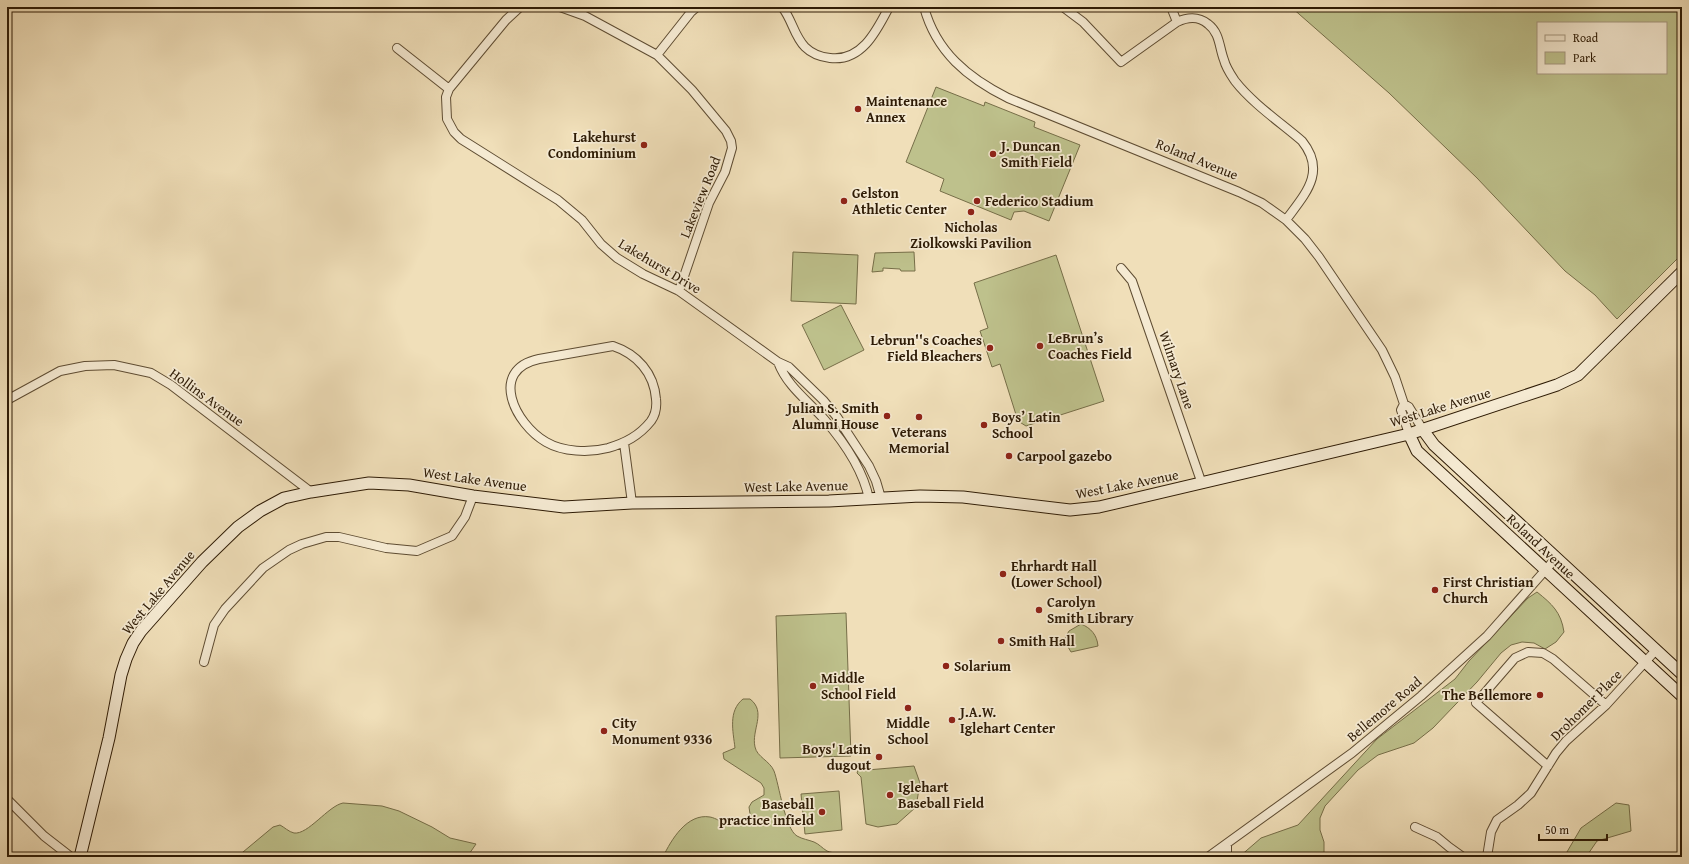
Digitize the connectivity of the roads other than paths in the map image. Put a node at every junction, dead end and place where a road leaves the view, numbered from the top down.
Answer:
1 (520, 7) edge
2 (560, 7) edge
3 (697, 7) edge
4 (782, 7) edge
5 (889, 7) edge
6 (924, 7) edge
7 (1063, 7) edge
8 (1171, 7) edge
9 (1177, 22) junction
10 (397, 48) dead end
11 (657, 55) junction
12 (449, 89) junction
13 (1286, 220) junction
14 (1122, 268) dead end
15 (1681, 274) edge
16 (679, 291) junction
17 (778, 362) junction
18 (7, 400) edge
19 (1404, 404) junction
20 (1423, 430) junction
21 (1408, 434) junction
22 (624, 443) junction
23 (1202, 484) junction
24 (311, 492) junction
25 (473, 496) junction
26 (875, 498) junction
27 (632, 503) junction
28 (1556, 558) junction
29 (1545, 570) junction
30 (1656, 650) junction
31 (204, 662) dead end
32 (1644, 663) junction
33 (1682, 674) edge
34 (1682, 696) edge
35 (1606, 705) junction
36 (1548, 766) junction
37 (7, 799) edge
38 (1415, 827) dead end
39 (1227, 844) junction
40 (72, 857) edge
41 (80, 857) edge
42 (1208, 857) edge
43 (1227, 857) edge
44 (1463, 857) edge
45 (1487, 857) edge

1 - 12 street
2 - 11 street, Lakeview Road
3 - 11 street
4 - 5 street
6 - 13 street, Roland Avenue
7 - 9 street
8 - 9 street
9 - 13 street
10 - 12 street
11 - 16 street, Lakeview Road
12 - 16 street, Lakehurst Drive
13 - 19 street, Roland Avenue
14 - 23 street, Wilmary Lane
15 - 20 street, West Lake Avenue
16 - 17 street, Lakehurst Drive
17 - 26 street, Lakehurst Drive
17 - 26 street, Lakehurst Drive
18 - 24 street, Hollins Avenue
19 - 20 street, Roland Avenue
19 - 21 street, Roland Avenue
20 - 21 street, West Lake Avenue
20 - 28 street, Roland Avenue
21 - 23 street, West Lake Avenue
21 - 29 street, Roland Avenue
22 - 22 street
22 - 27 street
23 - 26 street, West Lake Avenue
24 - 25 street, West Lake Avenue
24 - 41 street, West Lake Avenue
25 - 27 street, West Lake Avenue
25 - 31 street
26 - 27 street, West Lake Avenue
28 - 29 street, Bellemore Road
28 - 30 street, Roland Avenue
29 - 32 street, Roland Avenue
29 - 39 street, Bellemore Road
30 - 32 street, Drohomer Place
30 - 33 street, Roland Avenue
32 - 34 street, Roland Avenue
32 - 35 street, Drohomer Place
35 - 36 street, Drohomer Place
35 - 36 street
36 - 45 street, Drohomer Place
37 - 40 street
38 - 44 street
39 - 42 street, Bellemore Road
39 - 43 street

